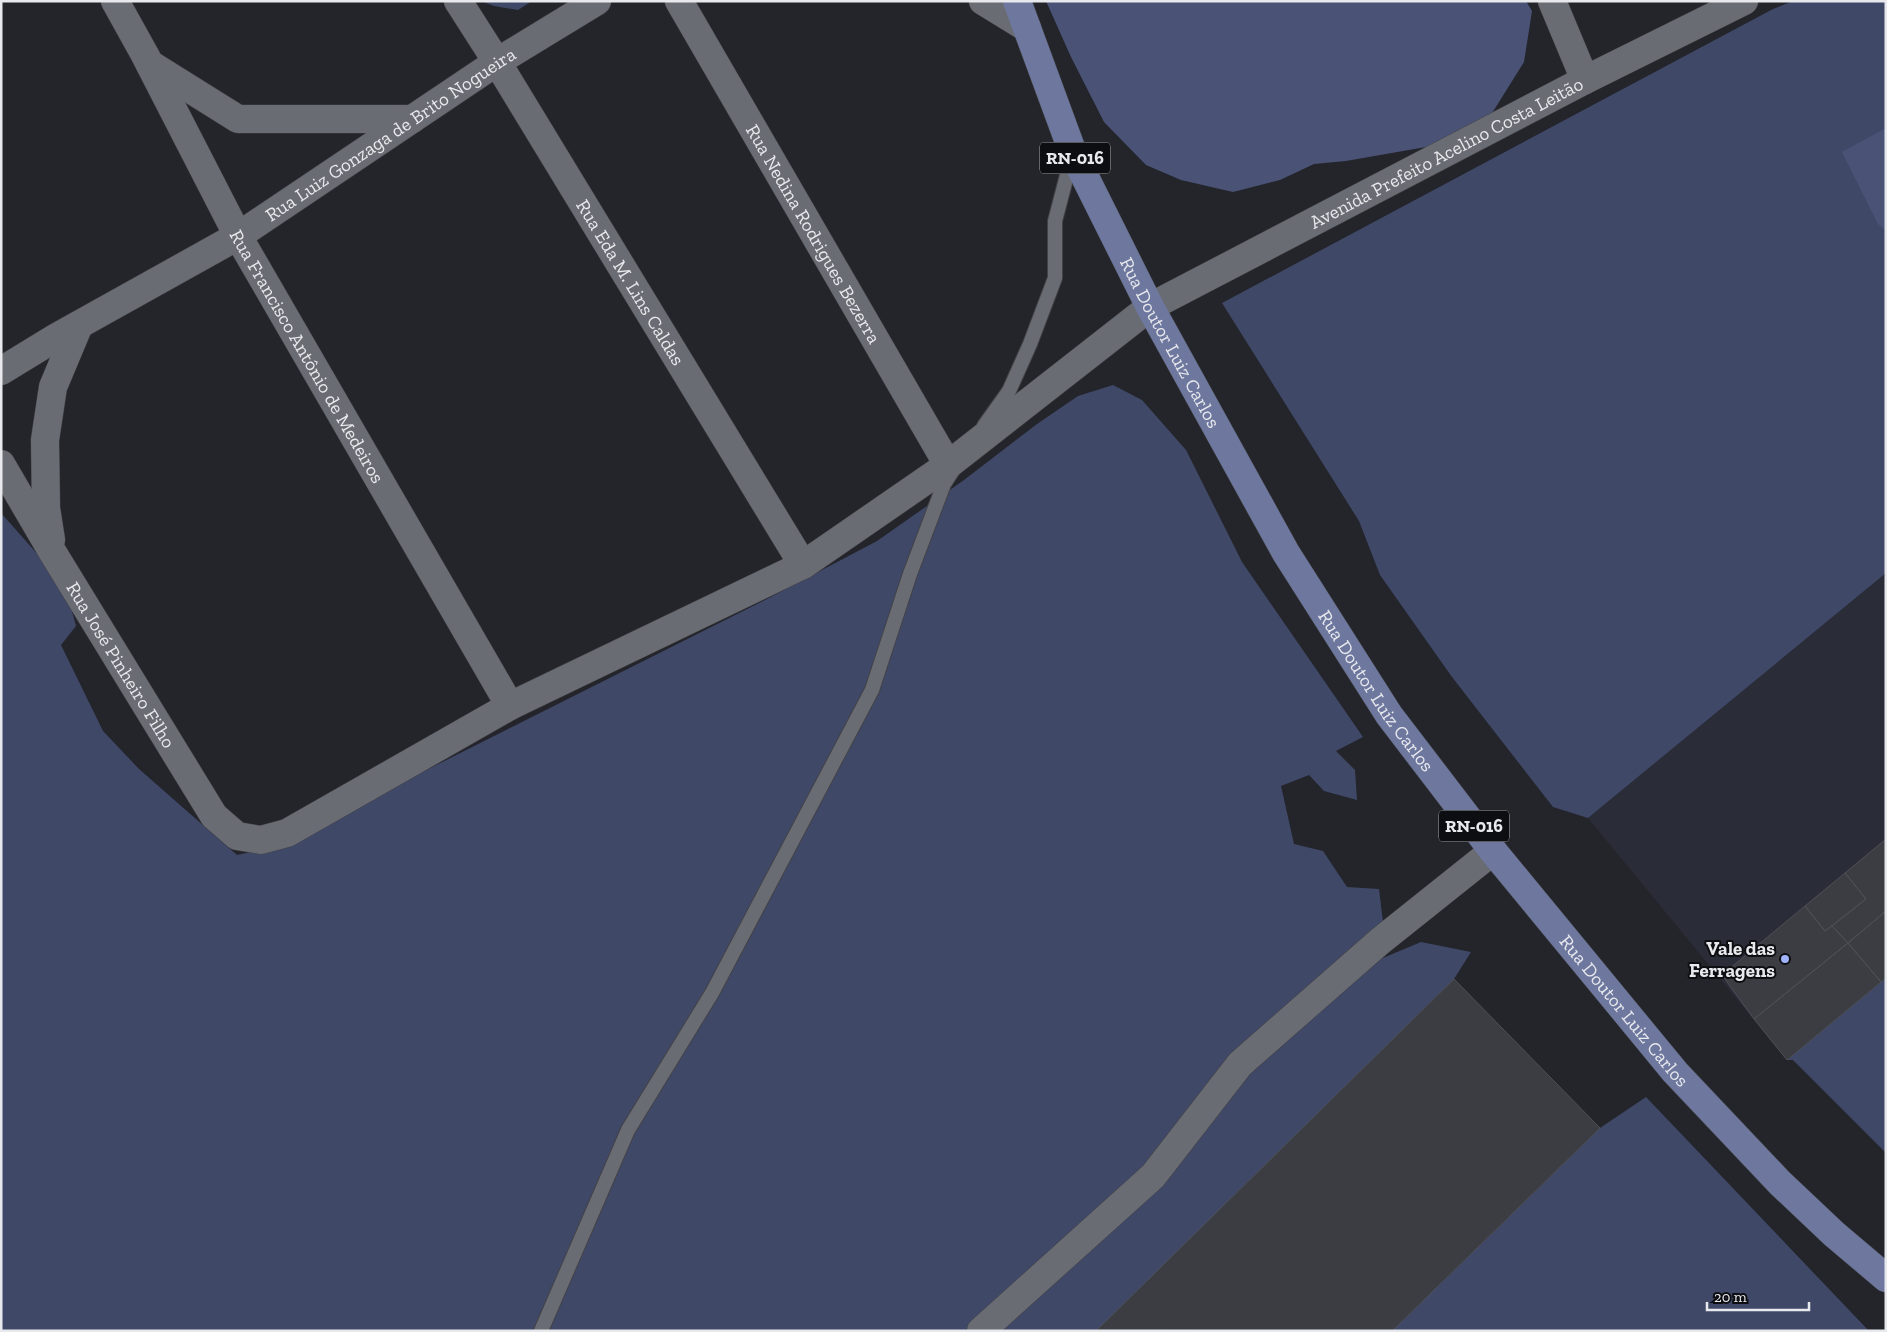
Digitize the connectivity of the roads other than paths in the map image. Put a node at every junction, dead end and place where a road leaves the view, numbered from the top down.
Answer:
1 (114, 1) edge
2 (458, 1) edge
3 (597, 1) edge
4 (679, 1) edge
5 (983, 1) edge
6 (1017, 1) edge
7 (1552, 1) edge
8 (1744, 1) edge
9 (1028, 28) junction
10 (497, 62) junction
11 (150, 64) junction
12 (1585, 80) junction
13 (412, 119) junction
14 (1073, 153) junction
15 (238, 236) junction
16 (1150, 307) junction
17 (79, 325) junction
18 (1, 371) edge
19 (958, 458) junction
20 (1, 464) edge
21 (1, 494) edge
22 (53, 553) junction
23 (803, 565) junction
24 (510, 706) junction
25 (261, 840) joint
26 (1493, 851) junction
27 (1886, 1278) edge
28 (541, 1331) edge
29 (981, 1331) edge

1 - 11 street, Rua Francisco Antônio de Medeiros
2 - 10 street, Rua Eda M. Lins Caldas
3 - 10 street, Rua Luiz Gonzaga de Brito Nogueira
4 - 19 street, Rua Nedina Rodrigues Bezerra
5 - 9 street
6 - 9 main road, Rua Doutor Luiz Carlos / RN-016
7 - 12 street
8 - 12 street, Avenida Prefeito Acelino Costa Leitão
9 - 14 main road, Rua Doutor Luiz Carlos / RN-016
10 - 13 street, Rua Luiz Gonzaga de Brito Nogueira
10 - 23 street, Rua Eda M. Lins Caldas
11 - 13 street
11 - 15 street, Rua Francisco Antônio de Medeiros
12 - 16 street, Avenida Prefeito Acelino Costa Leitão
13 - 15 street, Rua Luiz Gonzaga de Brito Nogueira
14 - 16 main road, Rua Doutor Luiz Carlos / RN-016
14 - 19 lane
15 - 17 street, Rua Luiz Gonzaga de Brito Nogueira
15 - 24 street, Rua Francisco Antônio de Medeiros
16 - 19 street, Avenida Prefeito Acelino Costa Leitão
16 - 26 main road, Rua Doutor Luiz Carlos / RN-016
17 - 18 street, Rua Luiz Gonzaga de Brito Nogueira
17 - 22 street
19 - 23 street, Avenida Prefeito Acelino Costa Leitão
19 - 28 lane
20 - 22 street, Rua José Pinheiro Filho
21 - 22 street
22 - 25 street, Rua José Pinheiro Filho
23 - 24 street, Avenida Prefeito Acelino Costa Leitão
24 - 25 street, Avenida Prefeito Acelino Costa Leitão
26 - 27 main road, Rua Doutor Luiz Carlos / RN-016
26 - 29 street

